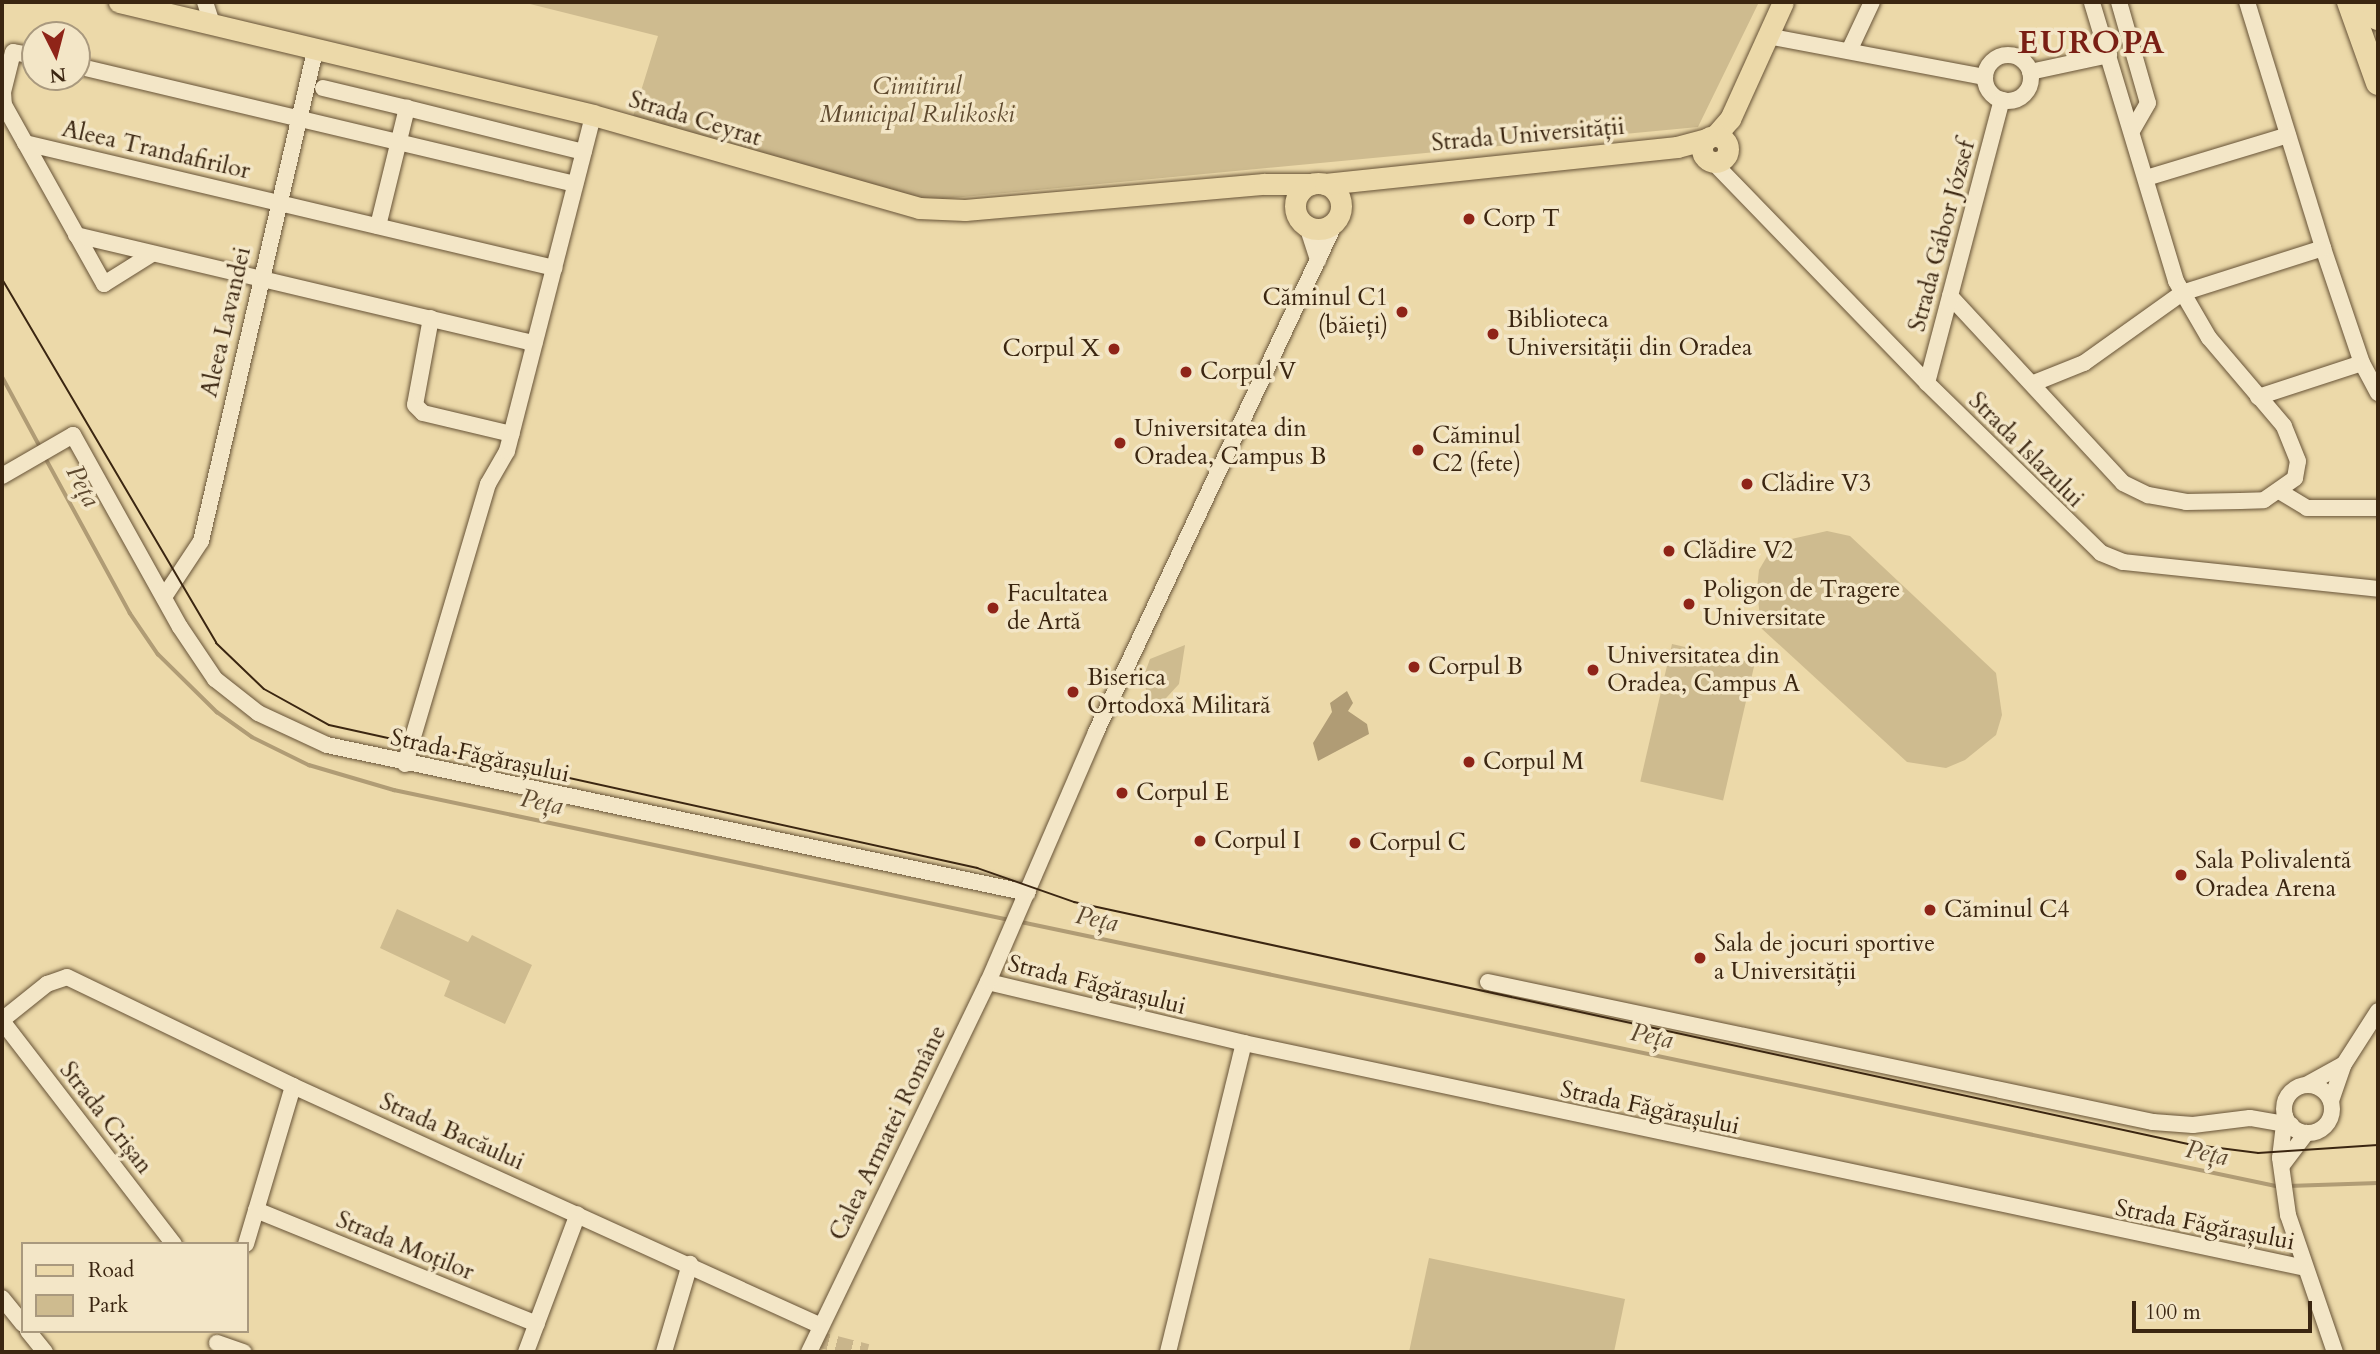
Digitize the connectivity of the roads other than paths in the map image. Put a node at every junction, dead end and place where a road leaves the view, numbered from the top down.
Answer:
1 (119, 2) edge
2 (205, 2) edge
3 (1783, 2) edge
4 (1872, 2) edge
5 (2092, 2) edge
6 (2119, 2) edge
7 (2247, 2) edge
8 (2348, 2) edge
9 (2357, 2) edge
10 (2373, 2) edge
11 (192, 10) edge
12 (2378, 18) edge
13 (212, 24) junction
14 (1767, 36) junction
15 (316, 47) junction
16 (8, 50) edge
17 (1849, 51) junction
18 (2109, 55) junction
19 (91, 69) edge
20 (2030, 72) junction
21 (2378, 75) edge
22 (1985, 77) junction
23 (2378, 83) edge
24 (323, 88) dead end
25 (2002, 100) junction
26 (407, 108) junction
27 (593, 115) junction
28 (299, 117) junction
29 (2132, 131) junction
30 (2288, 135) junction
31 (399, 141) junction
32 (25, 143) junction
33 (584, 152) junction
34 (1717, 153) junction
35 (1384, 175) junction
36 (2146, 178) junction
37 (576, 184) junction
38 (1264, 184) junction
39 (1318, 184) junction
40 (278, 201) junction
41 (1339, 214) junction
42 (1302, 220) junction
43 (378, 226) junction
44 (76, 235) junction
45 (2323, 248) junction
46 (152, 254) junction
47 (1318, 260) junction
48 (554, 268) junction
49 (260, 277) junction
50 (2182, 293) junction
51 (1950, 296) junction
52 (431, 318) junction
53 (534, 343) junction
54 (2362, 363) junction
55 (1927, 383) junction
56 (2034, 383) junction
57 (2378, 393) edge
58 (2258, 397) junction
59 (512, 434) junction
60 (2, 476) edge
61 (2279, 491) junction
62 (2378, 508) edge
63 (2378, 589) edge
64 (164, 597) junction
65 (405, 764) junction
66 (1027, 897) junction
67 (988, 982) junction
68 (1488, 982) dead end
69 (2378, 1011) edge
70 (2, 1021) edge
71 (1244, 1043) junction
72 (2344, 1064) junction
73 (293, 1086) junction
74 (2306, 1086) junction
75 (2287, 1098) junction
76 (2331, 1101) junction
77 (2250, 1118) junction
78 (2287, 1121) junction
79 (2306, 1133) junction
80 (2282, 1166) junction
81 (256, 1210) junction
82 (578, 1214) junction
83 (172, 1242) edge
84 (247, 1242) edge
85 (690, 1264) junction
86 (2305, 1268) junction
87 (2, 1298) edge
88 (21, 1322) edge
89 (537, 1324) junction
90 (820, 1325) junction
91 (30, 1333) edge
92 (217, 1342) edge
93 (45, 1352) edge
94 (243, 1352) edge
95 (526, 1352) edge
96 (664, 1352) edge
97 (809, 1352) edge
98 (1168, 1352) edge
99 (2335, 1352) edge

1 - 11 main road, Strada Ceyrat
2 - 13 street
3 - 14 main road
4 - 17 street
5 - 18 street
6 - 29 street
7 - 30 street
8 - 23 highway
9 - 21 highway
10 - 12 highway
11 - 13 main road, Strada Ceyrat
13 - 15 main road, Strada Ceyrat
14 - 17 street
14 - 34 main road
15 - 27 main road, Strada Ceyrat
15 - 28 street, Aleea Lavandei
16 - 32 street, Aleea Trandafirilor
17 - 22 street
18 - 20 street
18 - 29 street
19 - 28 street
20 - 22 street
20 - 25 street
22 - 25 street
24 - 26 street
25 - 51 street, Strada Gábor József
26 - 31 street
26 - 33 street
27 - 33 street
27 - 38 main road, Strada Ceyrat
28 - 31 street
28 - 40 street, Aleea Lavandei
29 - 36 street
30 - 36 street
30 - 45 street
31 - 37 street
31 - 43 street
32 - 40 street, Aleea Trandafirilor
32 - 44 street, Aleea Trandafirilor
33 - 37 street
34 - 35 main road, Strada Universității
34 - 55 street, Strada Islazului
35 - 39 main road, Strada Universității
35 - 41 main road
36 - 50 street
37 - 48 street
38 - 39 main road, Strada Ceyrat
38 - 42 main road
39 - 41 main road
39 - 42 main road
40 - 43 street, Aleea Trandafirilor
40 - 49 street, Aleea Lavandei
41 - 42 main road
41 - 47 street
42 - 47 street
43 - 48 street, Aleea Trandafirilor
44 - 46 street
44 - 46 street, Aleea Trandafirilor
45 - 50 street
45 - 54 street
46 - 49 street
47 - 66 street
48 - 53 street
49 - 52 street
49 - 64 street, Aleea Lavandei
50 - 56 street
50 - 58 street
51 - 55 street, Strada Gábor József
51 - 56 street
52 - 53 street
52 - 59 street
53 - 59 street
54 - 57 street
54 - 58 street
55 - 63 street, Strada Islazului
56 - 61 street
58 - 61 street
59 - 65 street
60 - 64 street, Strada Făgărașului
61 - 62 street
64 - 65 street, Strada Făgărașului
65 - 66 street, Strada Făgărașului
66 - 67 street, Calea Armatei Române
67 - 71 street, Strada Făgărașului
67 - 90 street, Calea Armatei Române
68 - 77 street
69 - 72 street
70 - 73 street, Strada Bacăului
70 - 83 street, Strada Crișan
71 - 86 street, Strada Făgărașului
71 - 98 street
72 - 74 street
72 - 76 street
73 - 81 street
73 - 82 street, Strada Bacăului
74 - 75 street
74 - 76 street
75 - 77 street
75 - 78 street
76 - 79 street
77 - 78 street
78 - 79 street
78 - 80 street
79 - 80 street
80 - 86 street
81 - 84 street
81 - 89 street, Strada Moților
82 - 85 street, Strada Bacăului
82 - 89 street
85 - 90 street, Strada Bacăului
85 - 96 street
86 - 99 street
87 - 88 street
89 - 95 street
90 - 97 street, Calea Armatei Române
91 - 93 street
92 - 94 street

